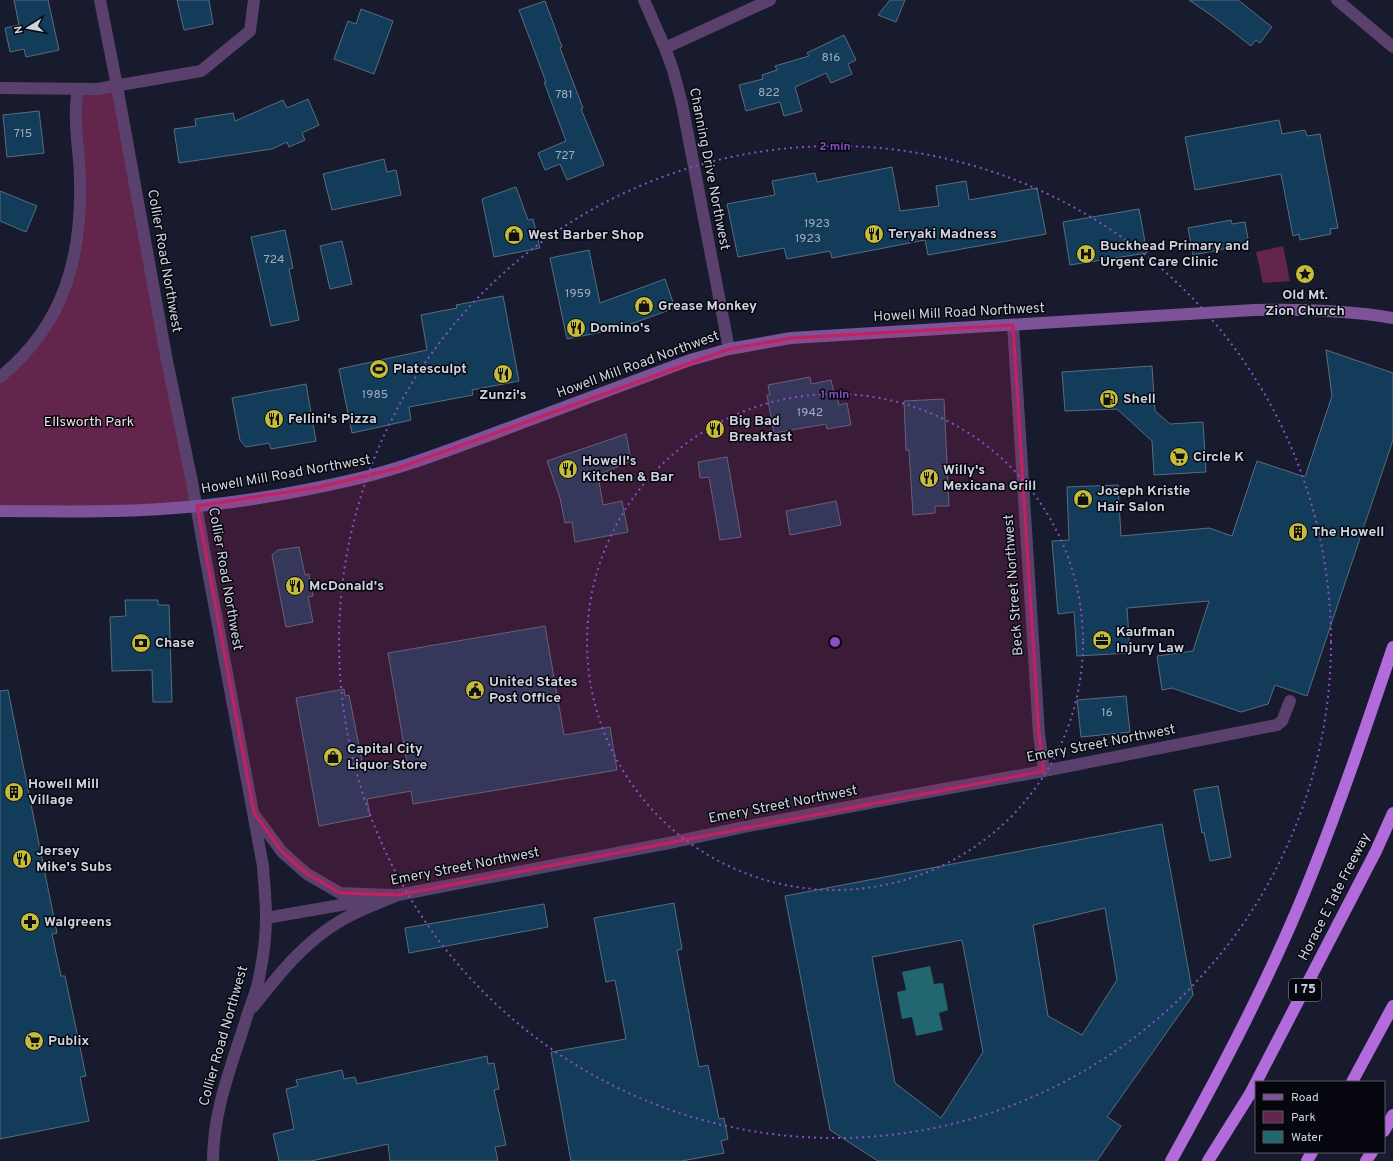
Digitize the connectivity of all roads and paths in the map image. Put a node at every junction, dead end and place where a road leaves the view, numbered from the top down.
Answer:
1 (100, 0) edge
2 (254, 0) edge
3 (644, 0) edge
4 (770, 0) edge
5 (1337, 0) edge
6 (1393, 47) edge
7 (665, 48) junction
8 (117, 86) junction
9 (0, 88) edge
10 (77, 89) junction
11 (1393, 318) edge
12 (1013, 325) junction
13 (729, 349) junction
14 (0, 377) edge
15 (197, 506) junction
16 (0, 511) edge
17 (1393, 648) edge
18 (1290, 701) dead end
19 (1044, 771) junction
20 (254, 813) junction
21 (1393, 814) edge
22 (398, 896) junction
23 (266, 918) junction
24 (1393, 1006) edge
25 (248, 1013) junction
26 (1256, 1081) edge
27 (1353, 1081) edge
28 (1255, 1083) edge
29 (1393, 1115) edge
30 (1385, 1129) edge
31 (213, 1161) edge
32 (1171, 1161) edge
33 (1208, 1161) edge

1 - 8 street, Collier Road Northwest
2 - 8 street
3 - 7 street, Channing Drive Northwest
4 - 7 street
5 - 6 street
7 - 13 street, Channing Drive Northwest
8 - 10 street
8 - 15 street, Collier Road Northwest
9 - 10 street
10 - 14 street
11 - 12 main road, Howell Mill Road Northwest
12 - 13 main road, Howell Mill Road Northwest
12 - 19 street, Beck Street Northwest
13 - 15 main road, Howell Mill Road Northwest
15 - 16 main road, Howell Mill Road Northwest
15 - 20 street, Collier Road Northwest
17 - 32 highway
18 - 19 street, Emery Street Northwest
19 - 22 street, Emery Street Northwest
20 - 22 street
20 - 23 street, Collier Road Northwest
21 - 26 highway, Horace E Tate Freeway / I 75
22 - 23 street, Emery Street Northwest
22 - 25 street
23 - 25 street, Collier Road Northwest
24 - 27 highway
25 - 31 street, Collier Road Northwest
28 - 33 highway, Horace E Tate Freeway / I 75
29 - 30 highway

